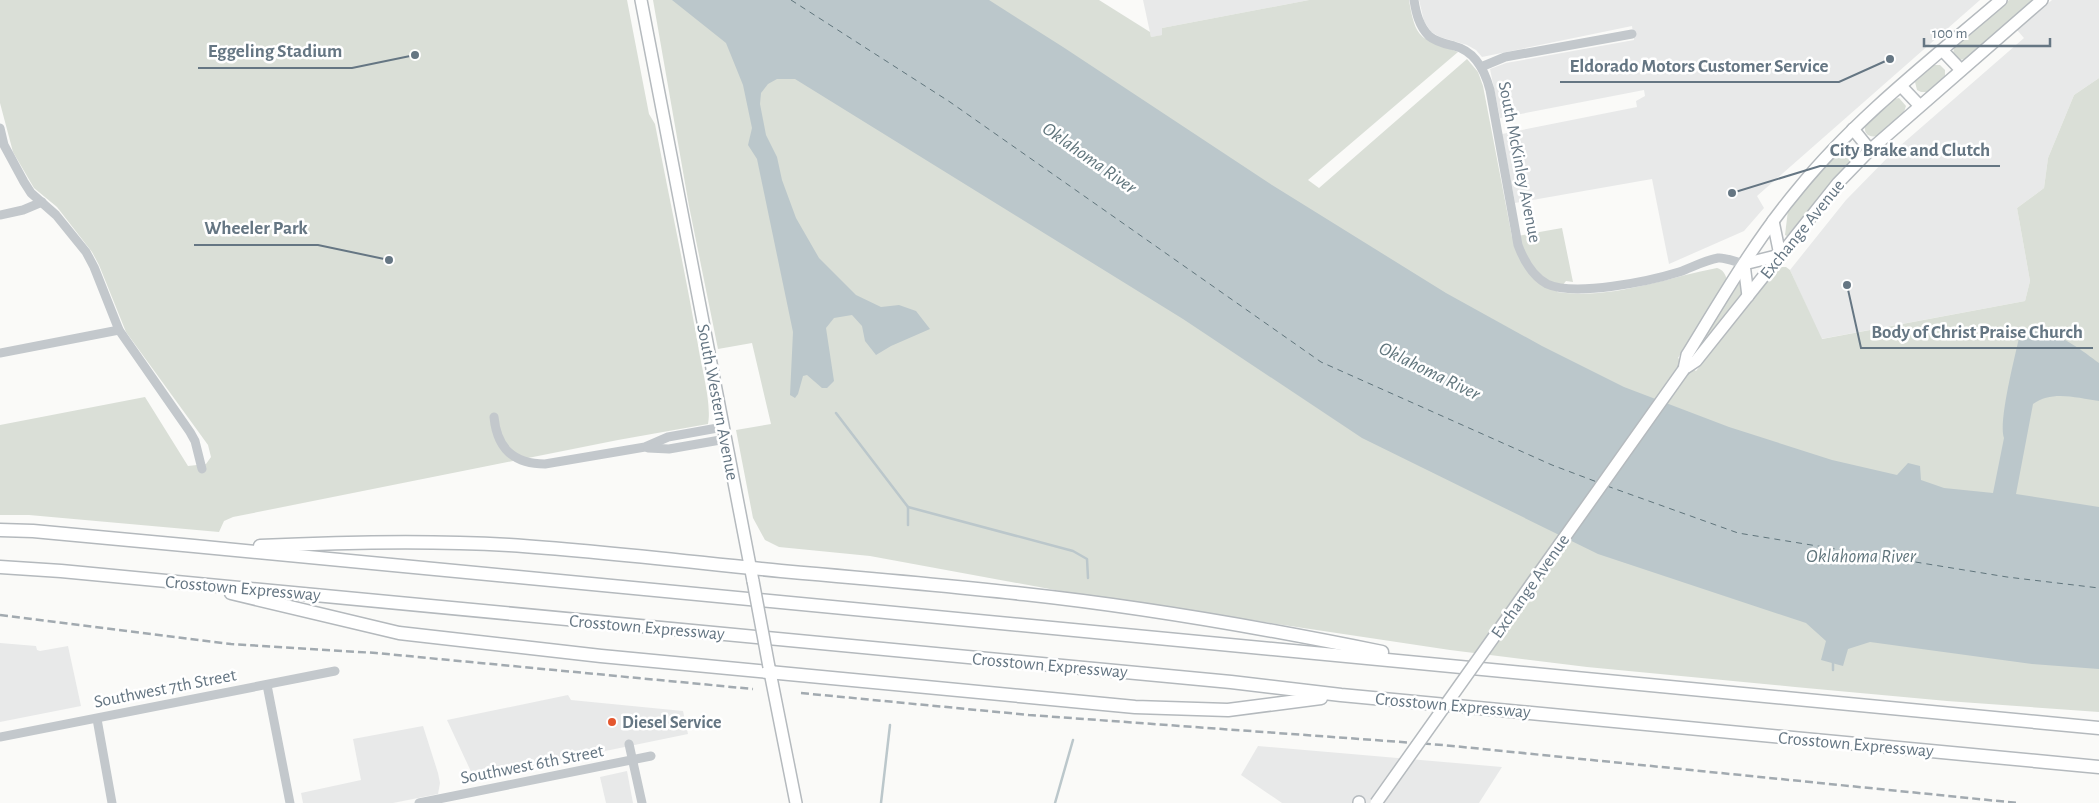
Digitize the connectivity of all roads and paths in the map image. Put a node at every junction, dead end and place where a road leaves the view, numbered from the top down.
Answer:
1 (641, 0) edge
2 (1414, 0) edge
3 (2001, 0) edge
4 (2042, 0) edge
5 (1632, 34) dead end
6 (1942, 50) junction
7 (1481, 66) junction
8 (1961, 70) junction
9 (1901, 86) junction
10 (1920, 105) junction
11 (0, 128) edge
12 (1853, 129) junction
13 (1870, 150) junction
14 (42, 202) junction
15 (0, 215) edge
16 (1773, 221) junction
17 (1780, 255) junction
18 (1744, 264) junction
19 (1748, 296) junction
20 (119, 330) junction
21 (0, 353) edge
22 (1684, 369) junction
23 (494, 417) dead end
24 (723, 427) junction
25 (726, 440) junction
26 (645, 447) junction
27 (202, 468) dead end
28 (0, 530) edge
29 (216, 548) junction
30 (0, 567) edge
31 (750, 568) junction
32 (184, 582) junction
33 (1454, 666) junction
34 (770, 670) junction
35 (335, 671) dead end
36 (267, 685) junction
37 (1341, 695) junction
38 (97, 718) junction
39 (2099, 728) edge
40 (0, 737) edge
41 (629, 744) dead end
42 (651, 756) dead end
43 (633, 760) junction
44 (2099, 767) edge
45 (460, 799) edge
46 (112, 803) edge
47 (290, 803) edge
48 (419, 803) edge
49 (642, 803) edge
50 (796, 803) edge
51 (1376, 803) edge

1 - 24 main road, South Western Avenue
2 - 7 street, South McKinley Avenue
3 - 6 main road, Exchange Avenue
4 - 8 main road, Exchange Avenue
5 - 7 street
6 - 8 main road
6 - 9 main road, Exchange Avenue
7 - 18 street, South McKinley Avenue
8 - 10 main road, Exchange Avenue
9 - 10 main road
9 - 12 main road, Exchange Avenue
10 - 13 main road, Exchange Avenue
11 - 14 street
12 - 13 main road
12 - 16 main road, Exchange Avenue
13 - 17 main road, Exchange Avenue
14 - 15 street
14 - 20 street
16 - 17 main road
16 - 18 main road, Exchange Avenue
17 - 18 main road
17 - 19 main road, Exchange Avenue
18 - 19 main road
18 - 22 main road, Exchange Avenue
19 - 22 main road, Exchange Avenue
20 - 21 street
20 - 27 street
22 - 51 main road, Exchange Avenue, bridge
23 - 26 street
24 - 25 main road, South Western Avenue
24 - 26 street
25 - 26 street
25 - 31 main road, South Western Avenue
28 - 29 highway, Crosstown Expressway
29 - 31 highway
29 - 33 highway, Crosstown Expressway
30 - 32 highway, Crosstown Expressway
31 - 33 highway
31 - 34 main road, South Western Avenue, bridge
32 - 34 highway
32 - 37 highway, Crosstown Expressway
33 - 39 highway, Crosstown Expressway
34 - 37 highway
34 - 50 main road, South Western Avenue
35 - 36 street, Southwest 7th Street
36 - 38 street, Southwest 7th Street
36 - 47 street
37 - 44 highway, Crosstown Expressway
38 - 40 street, Southwest 7th Street
38 - 46 street
41 - 43 street
42 - 43 street, Southwest 6th Street
43 - 45 street, Southwest 6th Street
43 - 49 street
45 - 48 street, Southwest 6th Street

